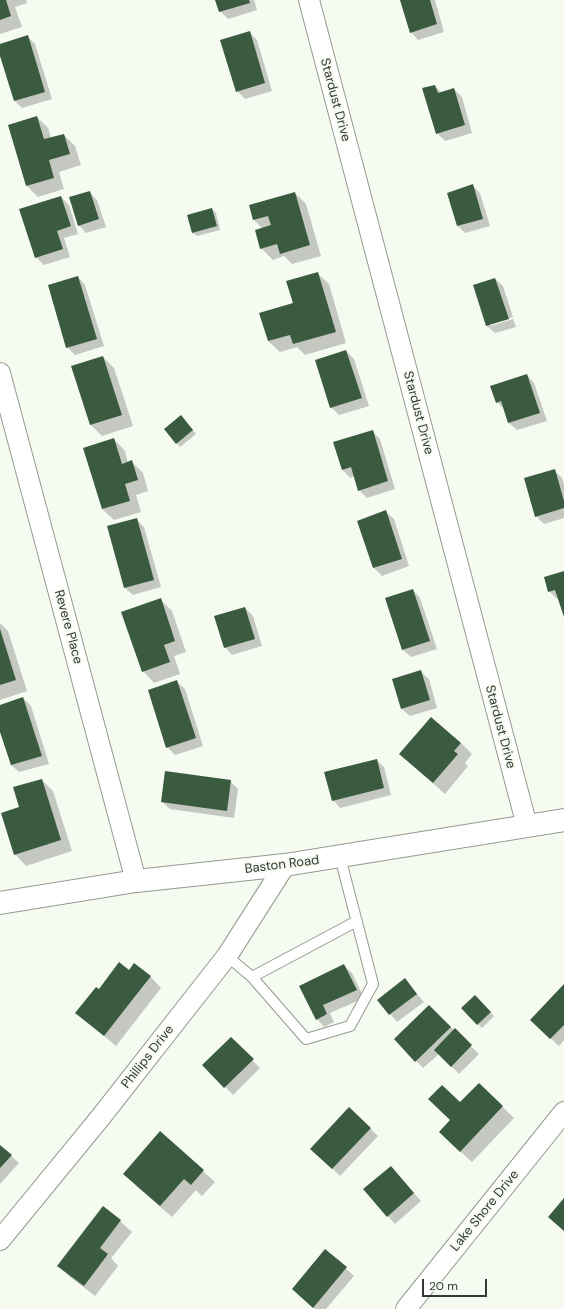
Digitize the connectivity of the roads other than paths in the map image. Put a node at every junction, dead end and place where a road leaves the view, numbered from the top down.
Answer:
1 (309, 0) edge
2 (0, 373) edge
3 (564, 820) edge
4 (527, 826) junction
5 (340, 857) junction
6 (285, 865) junction
7 (136, 881) junction
8 (0, 903) edge
9 (357, 921) junction
10 (227, 956) junction
11 (252, 977) junction
12 (564, 1112) edge
13 (0, 1240) edge
14 (406, 1309) edge

1 - 4 street, Stardust Drive
2 - 7 street, Revere Place
3 - 4 main road, Baston Road
4 - 5 main road, Baston Road
5 - 6 main road, Baston Road
5 - 9 lane
6 - 7 main road, Baston Road
6 - 10 street, Phillips Drive
7 - 8 main road, Baston Road
9 - 11 lane
9 - 11 lane
10 - 11 lane
10 - 13 street, Phillips Drive
12 - 14 street, Lake Shore Drive

